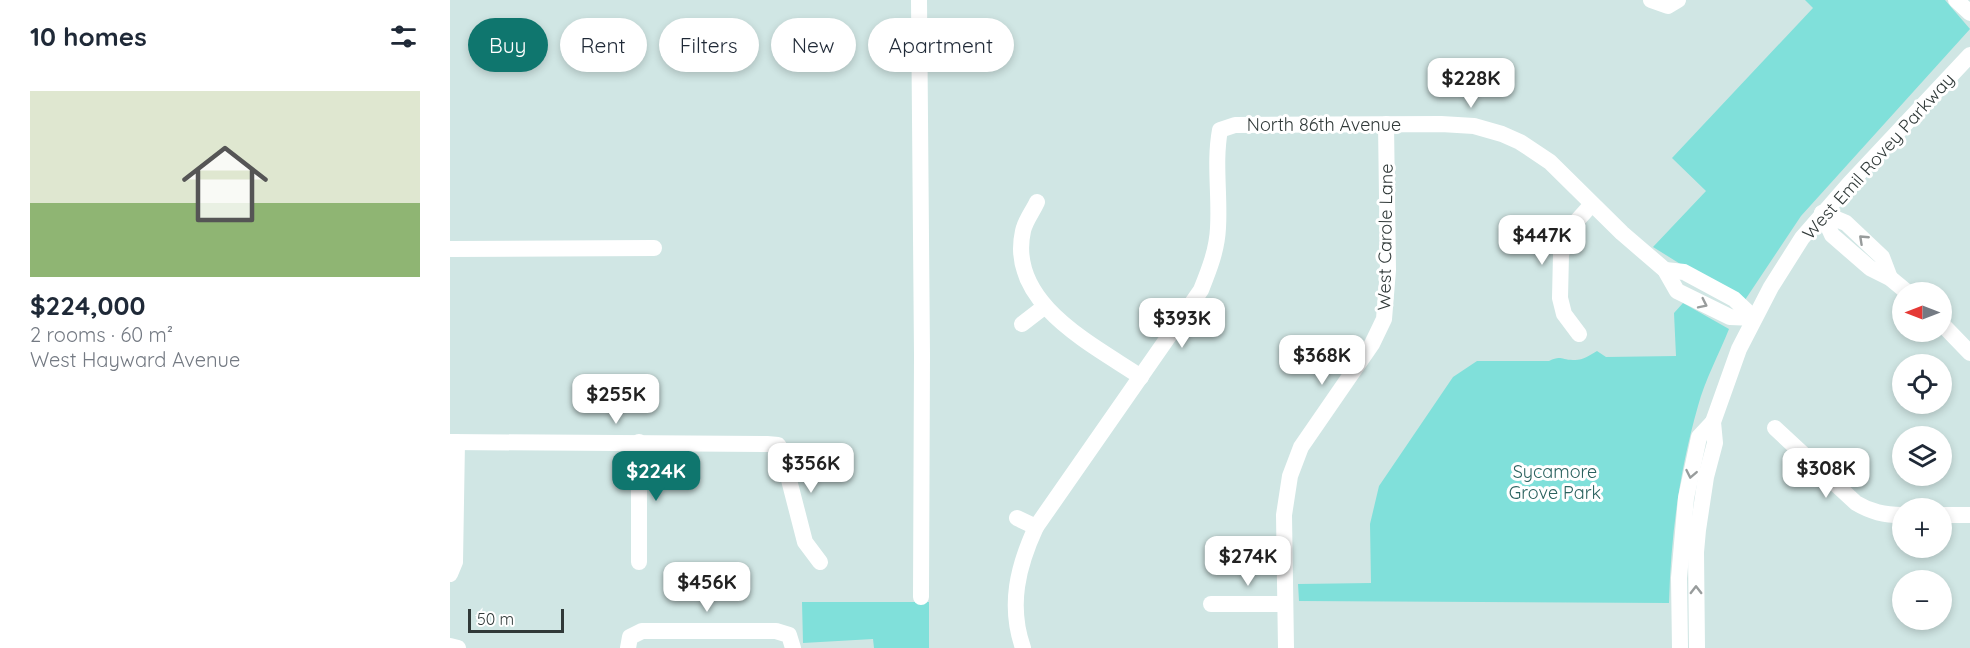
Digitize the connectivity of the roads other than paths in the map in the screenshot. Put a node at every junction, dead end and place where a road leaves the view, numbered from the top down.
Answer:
1 (919, 0) edge
2 (1651, 0) edge
3 (1956, 0) edge
4 (1673, 3) edge
5 (1970, 13) edge
6 (1970, 55) edge
7 (1386, 123) junction
8 (1037, 202) dead end
9 (1592, 204) junction
10 (1822, 213) junction
11 (654, 248) dead end
12 (450, 249) edge
13 (1895, 282) edge
14 (1044, 307) junction
15 (1754, 318) junction
16 (1022, 324) dead end
17 (1579, 334) dead end
18 (1952, 334) edge
19 (1970, 353) edge
20 (1141, 377) junction
21 (1713, 422) junction
22 (1775, 428) dead end
23 (453, 442) edge
24 (639, 442) junction
25 (1892, 515) edge
26 (1952, 515) edge
27 (1970, 515) edge
28 (1017, 518) dead end
29 (1036, 527) junction
30 (639, 562) dead end
31 (820, 562) dead end
32 (450, 574) edge
33 (921, 597) dead end
34 (1211, 604) dead end
35 (1285, 604) junction
36 (791, 642) edge
37 (629, 643) edge
38 (450, 646) edge
39 (458, 648) edge
40 (1023, 648) edge
41 (1286, 648) edge
42 (1680, 648) edge
43 (1696, 648) edge

1 - 33 street
2 - 4 street
3 - 5 street
6 - 10 street, West Emil Rovey Parkway
7 - 9 street, North 86th Avenue
7 - 20 street, North 86th Avenue
7 - 35 street, West Carole Lane
8 - 14 street
9 - 15 street, North 86th Avenue
9 - 17 street
10 - 13 street
10 - 15 street, West Emil Rovey Parkway
11 - 12 street
14 - 16 street
14 - 20 street
15 - 21 street, West Emil Rovey Parkway
18 - 19 street
20 - 29 street
21 -> 42 street, West Emil Rovey Parkway
43 -> 21 street, West Emil Rovey Parkway
22 - 25 street
23 - 24 street
23 - 32 street
24 - 30 street
24 - 31 street
26 - 27 street
28 - 29 street
29 - 40 street
34 - 35 street
35 - 41 street, West Carole Lane
36 - 37 street
38 - 39 street

